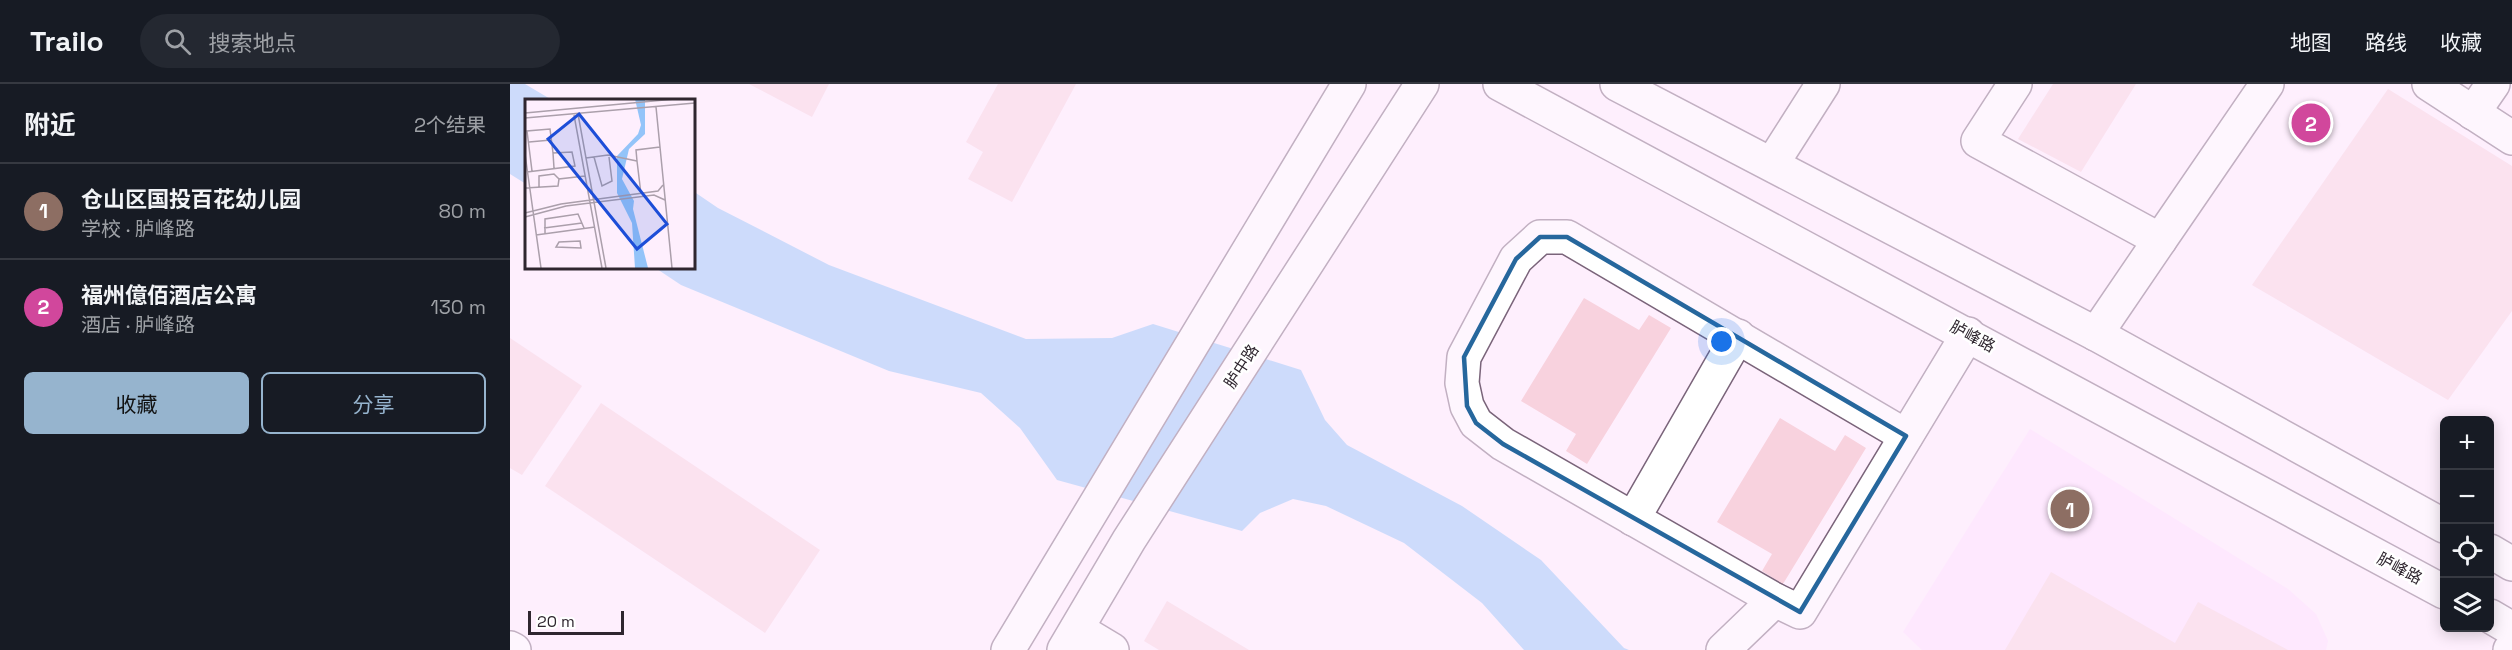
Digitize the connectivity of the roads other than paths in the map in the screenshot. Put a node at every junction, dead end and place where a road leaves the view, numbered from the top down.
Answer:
1 (1349, 84) edge
2 (1422, 84) edge
3 (1500, 84) edge
4 (1617, 84) edge
5 (1822, 84) edge
6 (2015, 84) edge
7 (2267, 84) edge
8 (2429, 84) edge
9 (2493, 84) edge
10 (2473, 113) junction
11 (2512, 138) edge
12 (1772, 164) junction
13 (2160, 240) junction
14 (1968, 334) junction
15 (2096, 334) junction
16 (1738, 336) junction
17 (1906, 436) junction
18 (1633, 519) junction
19 (2441, 524) edge
20 (2494, 553) edge
21 (2512, 564) edge
22 (2440, 589) edge
23 (1774, 600) junction
24 (2494, 618) edge
25 (2512, 629) edge
26 (1071, 639) edge
27 (1008, 650) edge
28 (1112, 650) edge
29 (1723, 650) edge

1 - 27 street
2 - 26 street, 胪中路
3 - 14 street, 胪峰路
4 - 12 street
5 - 12 street
6 - 13 street
7 - 13 street
8 - 10 street
9 - 10 street
10 - 11 street
12 - 15 street
13 - 15 street
14 - 17 street
14 - 22 street, 胪峰路
15 - 19 street
16 - 17 street
16 - 18 street
16 - 18 street
17 - 23 street
18 - 23 street
20 - 21 street
23 - 29 street
24 - 25 street
26 - 28 street

